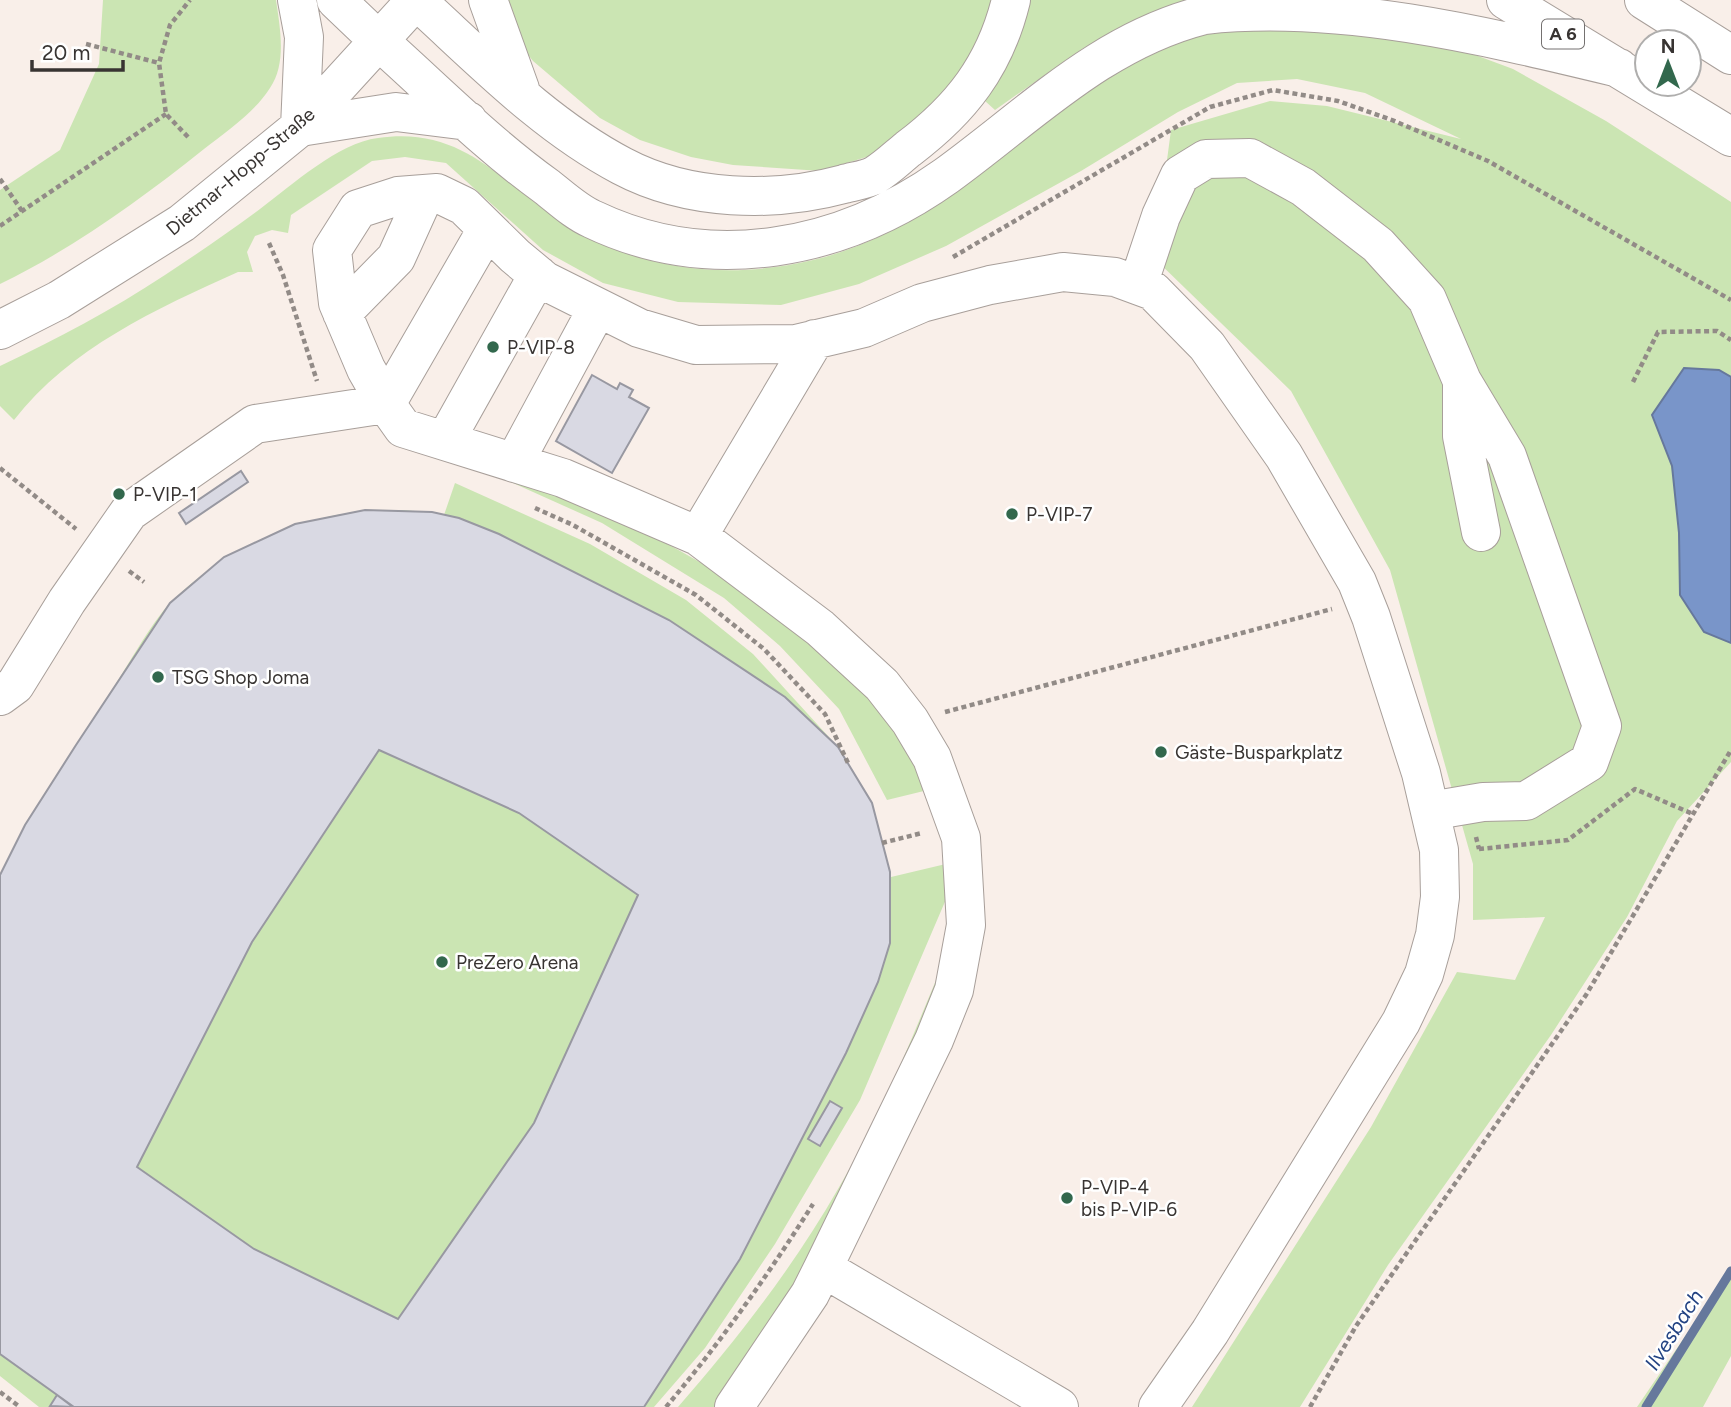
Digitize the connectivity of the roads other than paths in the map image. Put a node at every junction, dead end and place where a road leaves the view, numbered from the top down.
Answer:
1 (297, 0) edge
2 (336, 0) edge
3 (416, 0) edge
4 (488, 0) edge
5 (1011, 0) edge
6 (1506, 0) edge
7 (1644, 0) edge
8 (379, 41) junction
9 (1731, 55) edge
10 (1619, 68) junction
11 (523, 97) junction
12 (468, 121) junction
13 (299, 127) junction
14 (1731, 137) edge
15 (425, 194) junction
16 (487, 229) junction
17 (538, 275) junction
18 (1138, 285) junction
19 (597, 309) junction
20 (342, 313) junction
21 (0, 330) edge
22 (815, 340) junction
23 (1462, 380) junction
24 (386, 404) junction
25 (445, 441) junction
26 (514, 463) junction
27 (1481, 531) dead end
28 (698, 536) junction
29 (0, 696) edge
30 (1430, 811) junction
31 (823, 1268) junction
32 (734, 1407) edge
33 (1059, 1407) edge
34 (1158, 1407) edge

1 - 13 main road
2 - 8 main road
3 - 8 main road, Dietmar-Hopp-Straße
3 - 11 main road
4 - 11 main road
5 - 11 main road
6 - 10 main road, A 6
7 - 9 main road
8 - 12 main road
8 - 13 main road, Dietmar-Hopp-Straße
10 - 12 main road
10 - 14 main road, A 6
12 - 13 main road
13 - 21 main road, Dietmar-Hopp-Straße
15 - 16 main road
15 - 20 main road
15 - 20 main road
16 - 17 main road
16 - 24 main road
17 - 19 main road
17 - 25 main road
18 - 22 main road
18 - 23 main road
18 - 30 main road
19 - 22 main road
19 - 26 main road
20 - 24 main road
22 - 28 main road
23 - 27 main road
23 - 30 main road
24 - 25 main road
24 - 29 main road
25 - 26 main road
26 - 28 main road
28 - 31 main road
30 - 34 main road
31 - 32 main road
31 - 33 main road

